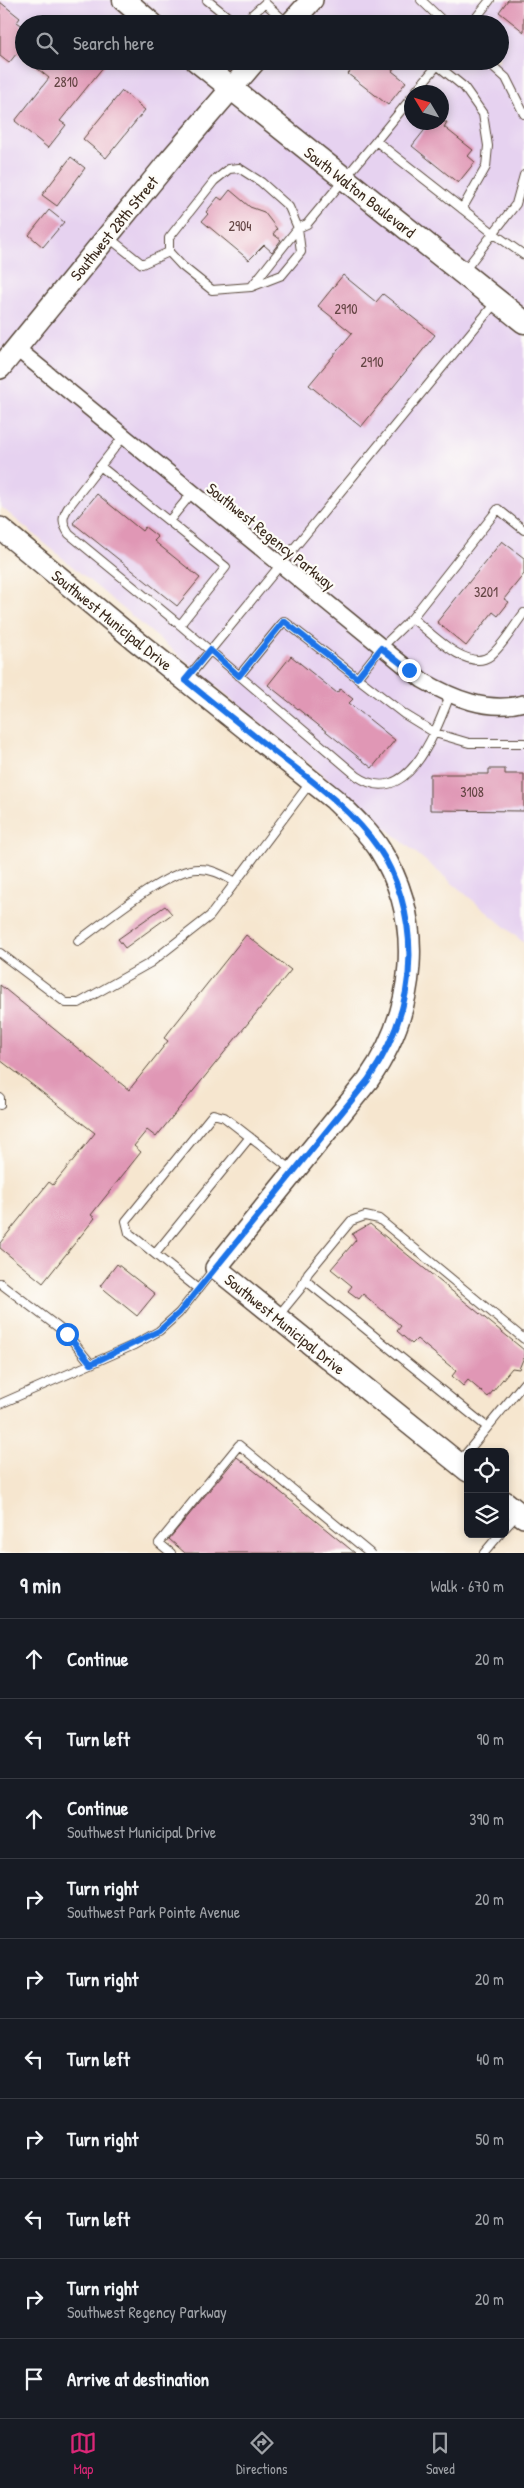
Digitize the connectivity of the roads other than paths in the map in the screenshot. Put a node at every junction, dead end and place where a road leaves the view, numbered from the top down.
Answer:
1 (124, 0) edge
2 (207, 0) edge
3 (312, 0) edge
4 (421, 0) edge
5 (490, 0) edge
6 (267, 2) edge
7 (142, 15) edge
8 (225, 15) edge
9 (252, 15) edge
10 (280, 15) edge
11 (298, 15) edge
12 (437, 15) edge
13 (478, 15) edge
14 (207, 70) edge
15 (247, 70) edge
16 (433, 70) edge
17 (446, 70) edge
18 (497, 70) edge
19 (421, 85) edge
20 (229, 89) junction
21 (404, 107) edge
22 (524, 114) edge
23 (376, 141) junction
24 (524, 175) edge
25 (345, 178) junction
26 (462, 209) junction
27 (298, 228) junction
28 (493, 233) junction
29 (107, 236) junction
30 (169, 252) junction
31 (524, 254) edge
32 (462, 273) junction
33 (251, 287) junction
34 (498, 301) junction
35 (524, 322) edge
36 (16, 348) junction
37 (0, 368) edge
38 (123, 437) junction
39 (100, 466) junction
40 (192, 493) junction
41 (169, 521) junction
42 (0, 528) edge
43 (524, 530) edge
44 (279, 565) junction
45 (524, 614) edge
46 (412, 618) junction
47 (180, 625) junction
48 (381, 648) junction
49 (210, 650) junction
50 (239, 676) junction
51 (357, 678) junction
52 (185, 680) junction
53 (450, 696) junction
54 (524, 703) edge
55 (435, 733) junction
56 (524, 743) edge
57 (312, 781) junction
58 (236, 882) junction
59 (78, 941) dead end
60 (0, 954) edge
61 (0, 1098) edge
62 (0, 1105) edge
63 (250, 1137) junction
64 (294, 1172) junction
65 (156, 1254) junction
66 (216, 1268) junction
67 (305, 1280) junction
68 (0, 1283) edge
69 (198, 1289) junction
70 (277, 1317) junction
71 (524, 1340) edge
72 (91, 1364) junction
73 (524, 1383) edge
74 (0, 1404) edge
75 (488, 1427) junction
76 (463, 1467) edge
77 (497, 1538) edge
78 (171, 1553) edge
79 (370, 1553) edge
80 (484, 1553) edge

1 - 7 main road
2 - 8 lane
3 - 11 street
4 - 12 lane
5 - 13 lane
6 - 9 lane
6 - 10 lane
14 - 20 main road, South Walton Boulevard
15 - 20 street, Southwest 28th Street
16 - 19 lane
17 - 26 lane
18 - 22 lane
20 - 25 main road, South Walton Boulevard
20 - 29 street, Southwest 28th Street
21 - 23 lane
23 - 25 lane
23 - 26 lane
24 - 28 lane
25 - 27 lane
25 - 32 main road, South Walton Boulevard
26 - 28 lane
27 - 30 lane
27 - 33 lane
27 - 33 lane
28 - 31 lane
28 - 32 lane
29 - 30 lane
29 - 36 street, Southwest 28th Street
30 - 33 lane
32 - 34 main road, South Walton Boulevard
34 - 35 main road, South Walton Boulevard
34 - 44 lane
36 - 37 street, Southwest 28th Street
36 - 38 street, Southwest Regency Parkway
38 - 39 lane
38 - 40 street, Southwest Regency Parkway
39 - 41 lane
39 - 47 lane
40 - 41 lane
40 - 44 street, Southwest Regency Parkway
41 - 47 lane
42 - 52 street, Southwest Municipal Drive
43 - 46 lane
44 - 48 street, Southwest Regency Parkway
44 - 49 lane
45 - 46 lane
46 - 48 lane
47 - 49 lane
48 - 51 lane
48 - 53 street, Southwest Regency Parkway
49 - 50 lane
49 - 52 lane
50 - 51 lane
50 - 55 lane
51 - 55 lane
52 - 57 street, Southwest Municipal Drive
53 - 54 street, Southwest Regency Parkway
53 - 55 lane
55 - 56 lane
57 - 58 lane
57 - 64 street, Southwest Municipal Drive
58 - 59 lane
58 - 60 lane
61 - 62 lane
63 - 64 lane
63 - 65 lane
63 - 65 lane
64 - 66 street, Southwest Municipal Drive
65 - 69 lane
66 - 69 lane
66 - 70 street, Southwest Municipal Drive
67 - 70 lane
67 - 71 lane
67 - 75 lane
68 - 72 lane
69 - 72 lane
70 - 76 street, Southwest Municipal Drive
72 - 74 lane
73 - 75 lane
75 - 76 lane
77 - 80 lane
78 - 79 lane

